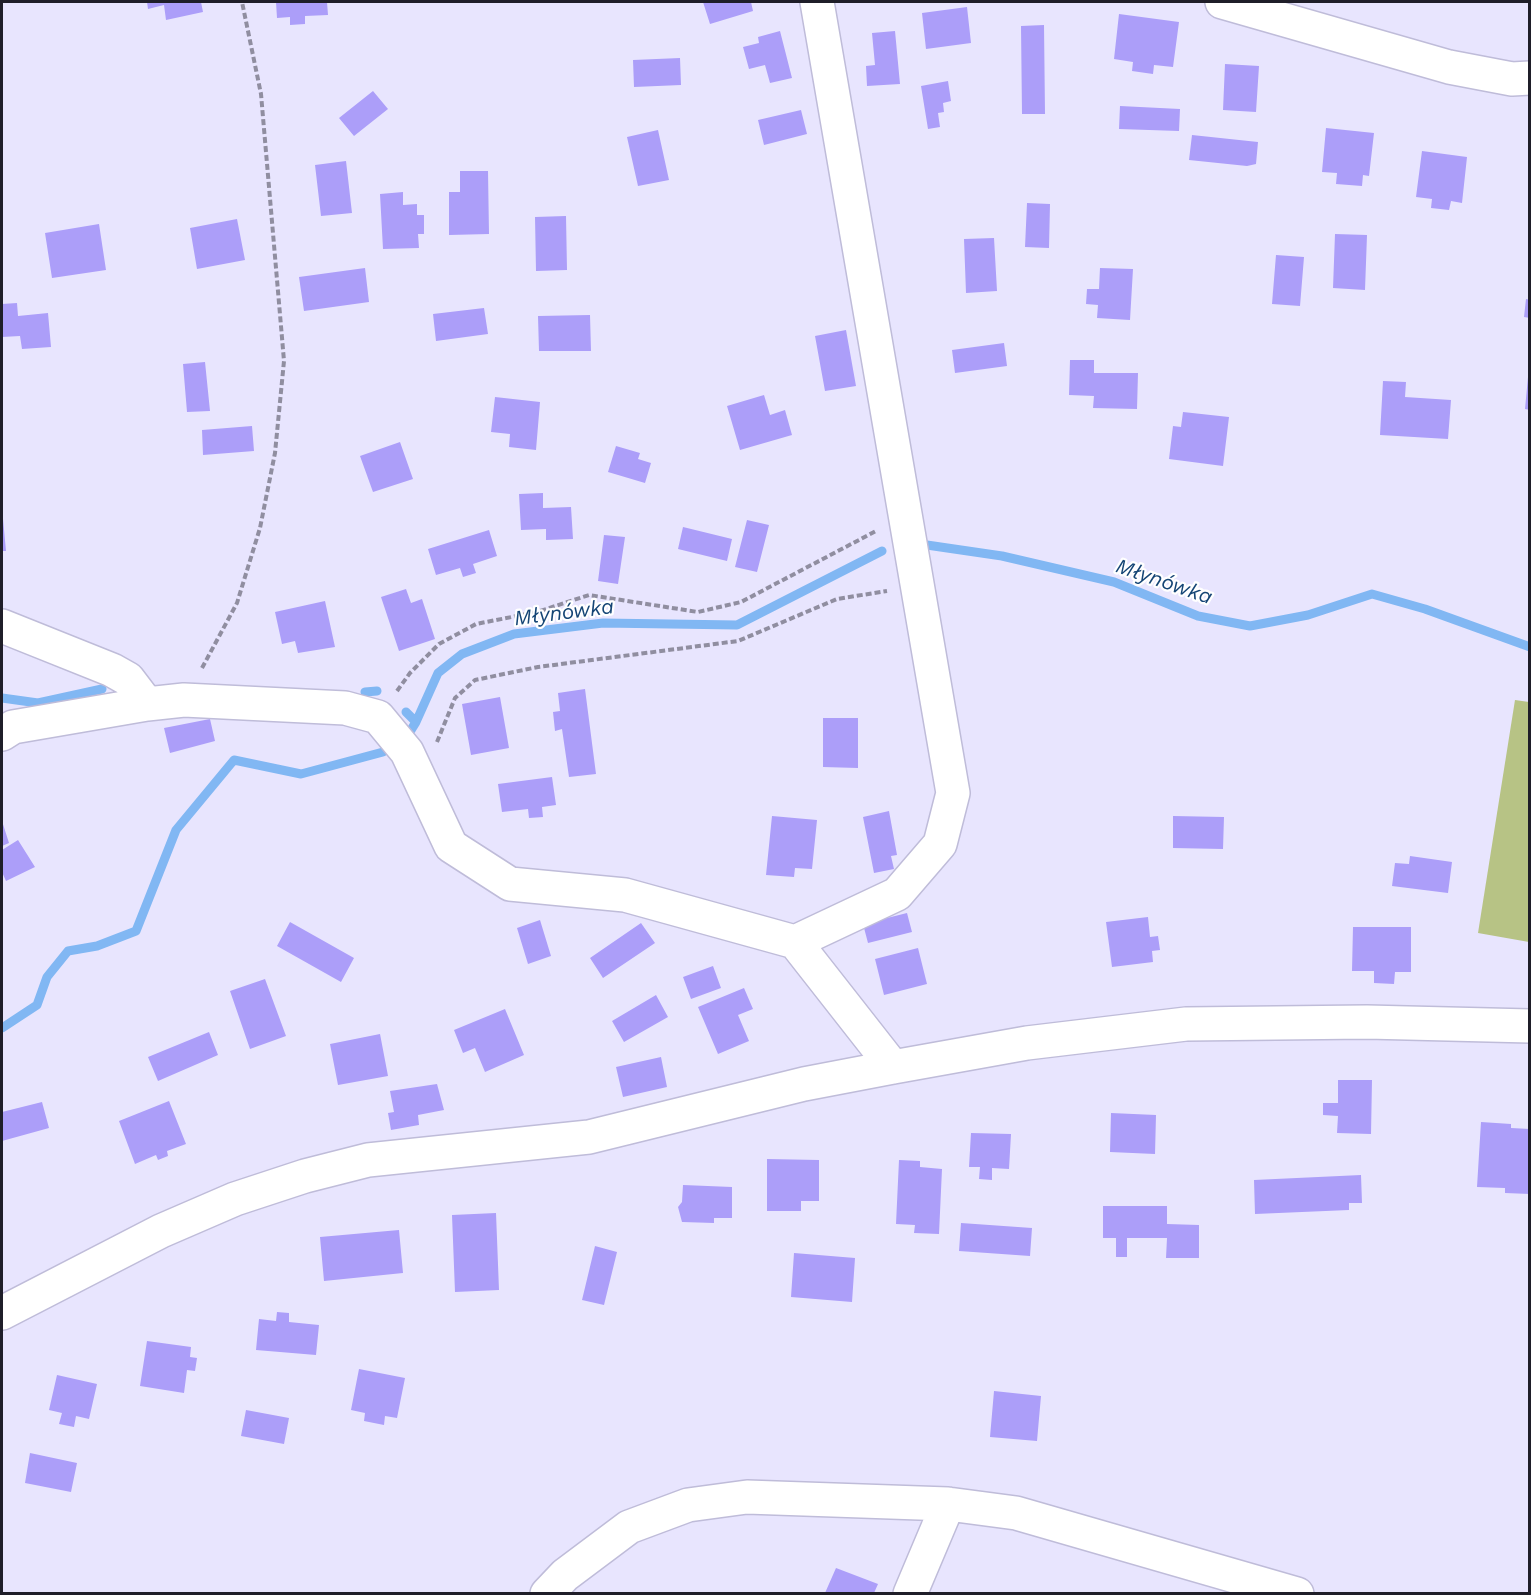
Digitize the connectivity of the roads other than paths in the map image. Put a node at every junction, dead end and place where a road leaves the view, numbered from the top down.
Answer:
1 (817, 2) edge
2 (1222, 2) edge
3 (1530, 78) edge
4 (2, 626) edge
5 (147, 704) junction
6 (2, 734) edge
7 (795, 942) junction
8 (1530, 1026) edge
9 (893, 1067) junction
10 (2, 1313) edge
11 (948, 1504) junction
12 (548, 1593) edge
13 (910, 1593) edge
14 (1297, 1593) edge

1 - 7 street
2 - 3 street
4 - 5 street
5 - 6 street
5 - 7 street
7 - 9 street
8 - 9 street
9 - 10 street
11 - 12 street
11 - 13 street
11 - 14 street

